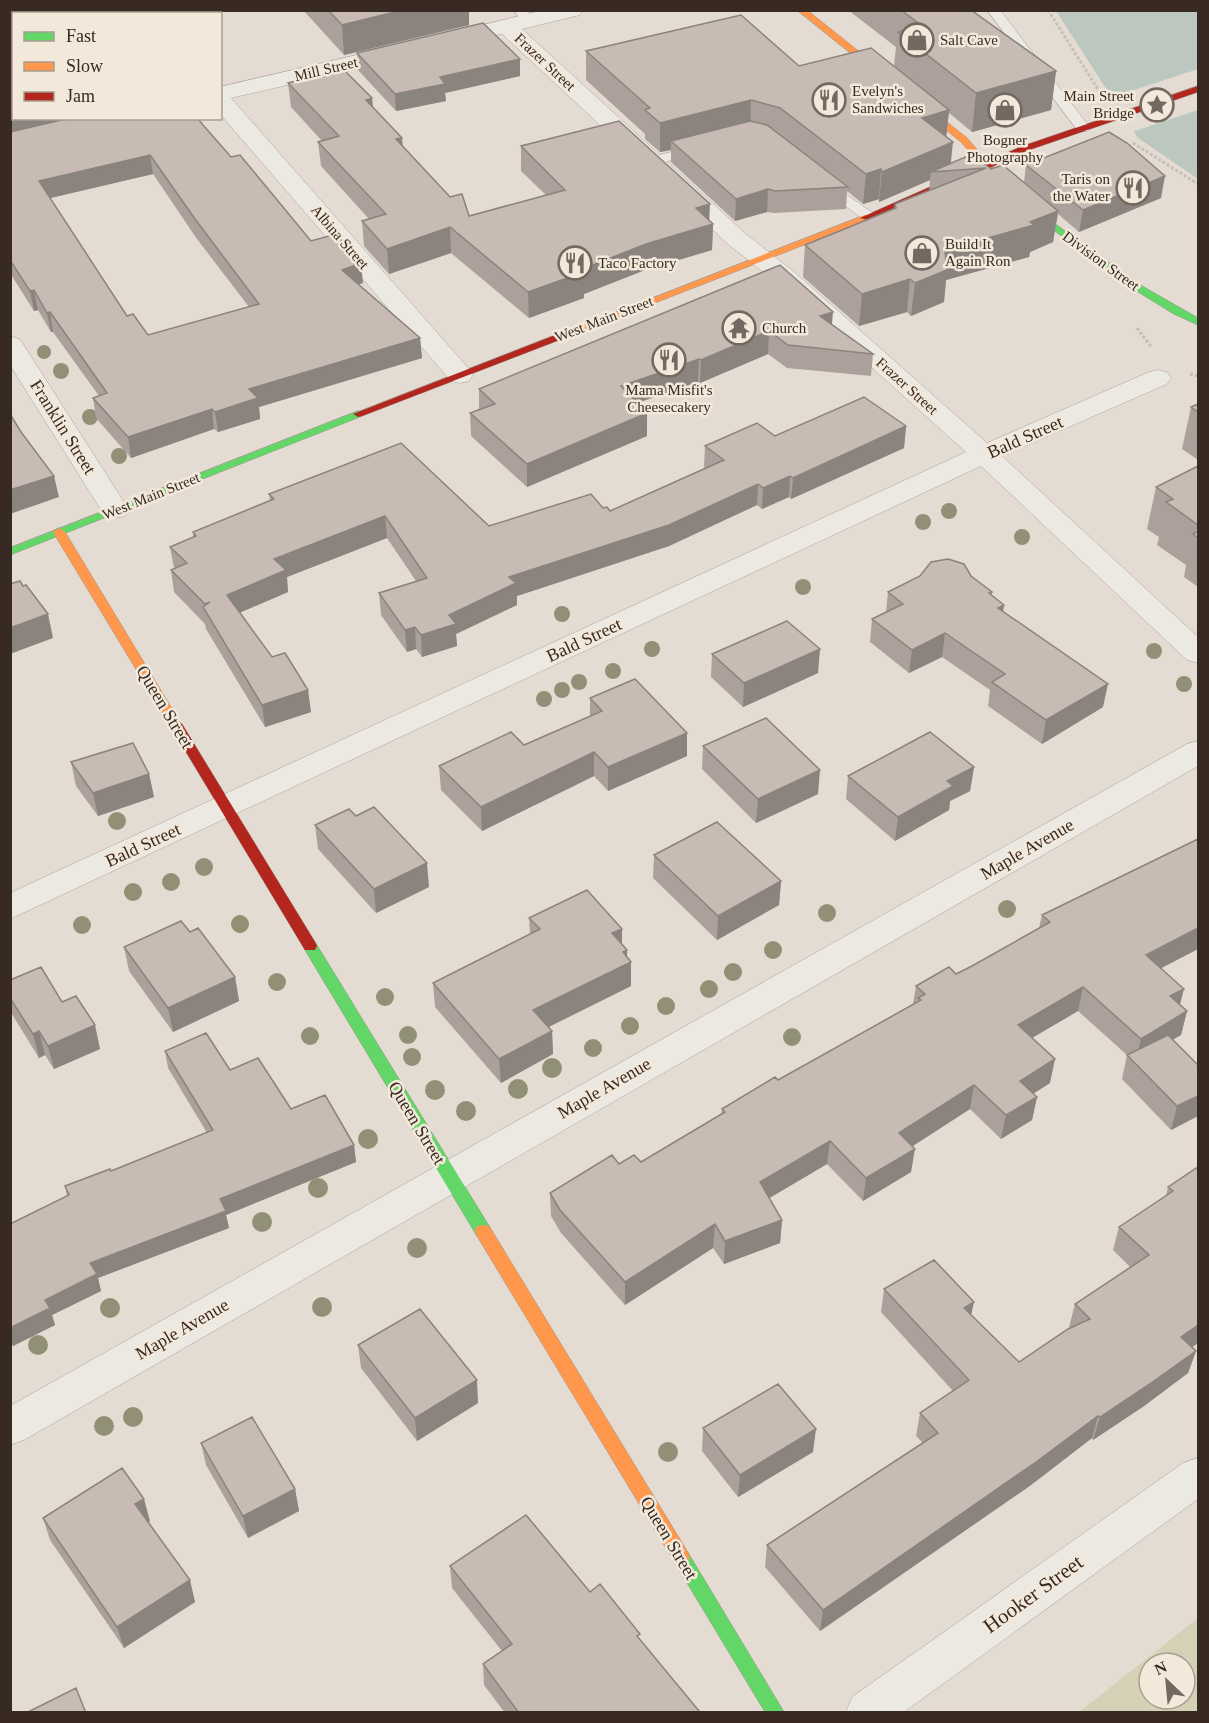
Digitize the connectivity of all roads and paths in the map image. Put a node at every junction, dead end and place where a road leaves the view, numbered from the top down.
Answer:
1 (572, 10) edge
2 (801, 10) edge
3 (993, 10) edge
4 (1048, 10) edge
5 (518, 19) edge
6 (472, 34) edge
7 (415, 48) edge
8 (1198, 89) edge
9 (1101, 93) dead end
10 (222, 94) edge
11 (222, 101) edge
12 (1083, 128) junction
13 (706, 147) edge
14 (1141, 149) dead end
15 (652, 161) junction
16 (987, 166) junction
17 (818, 178) edge
18 (1198, 184) edge
19 (868, 216) junction
20 (762, 259) junction
21 (1198, 322) edge
22 (10, 344) edge
23 (460, 375) junction
24 (1158, 378) dead end
25 (984, 454) junction
26 (115, 510) junction
27 (59, 532) junction
28 (10, 552) edge
29 (1198, 653) edge
30 (1198, 752) edge
31 (226, 807) junction
32 (10, 907) edge
33 (449, 1176) junction
34 (10, 1427) edge
35 (1198, 1476) edge
36 (775, 1713) edge
37 (868, 1713) edge

1 - 5 street
2 - 16 main road, Division Street
3 - 12 lane
4 - 9 path
5 - 6 street
5 - 15 street, Frazer Street
7 - 10 street, Mill Street
8 - 12 main road, West Main Street
11 - 23 street, Albina Street
12 - 16 main road, West Main Street
13 - 15 lane
14 - 18 path
15 - 20 street, Frazer Street
16 - 19 main road, West Main Street
16 - 21 main road, Division Street
17 - 19 lane
19 - 20 main road, West Main Street
20 - 23 main road, West Main Street
20 - 25 street, Frazer Street
22 - 26 street, Franklin Street
23 - 26 main road, West Main Street
24 - 25 street, Bald Street
25 - 29 street, Frazer Street
25 - 31 street, Bald Street
26 - 27 main road, West Main Street
27 - 28 main road, West Main Street
27 - 31 main road, Queen Street
30 - 33 street, Maple Avenue
31 - 32 street, Bald Street
31 - 33 main road, Queen Street
33 - 34 street, Maple Avenue
33 - 36 main road, Queen Street
35 - 37 street, Hooker Street

